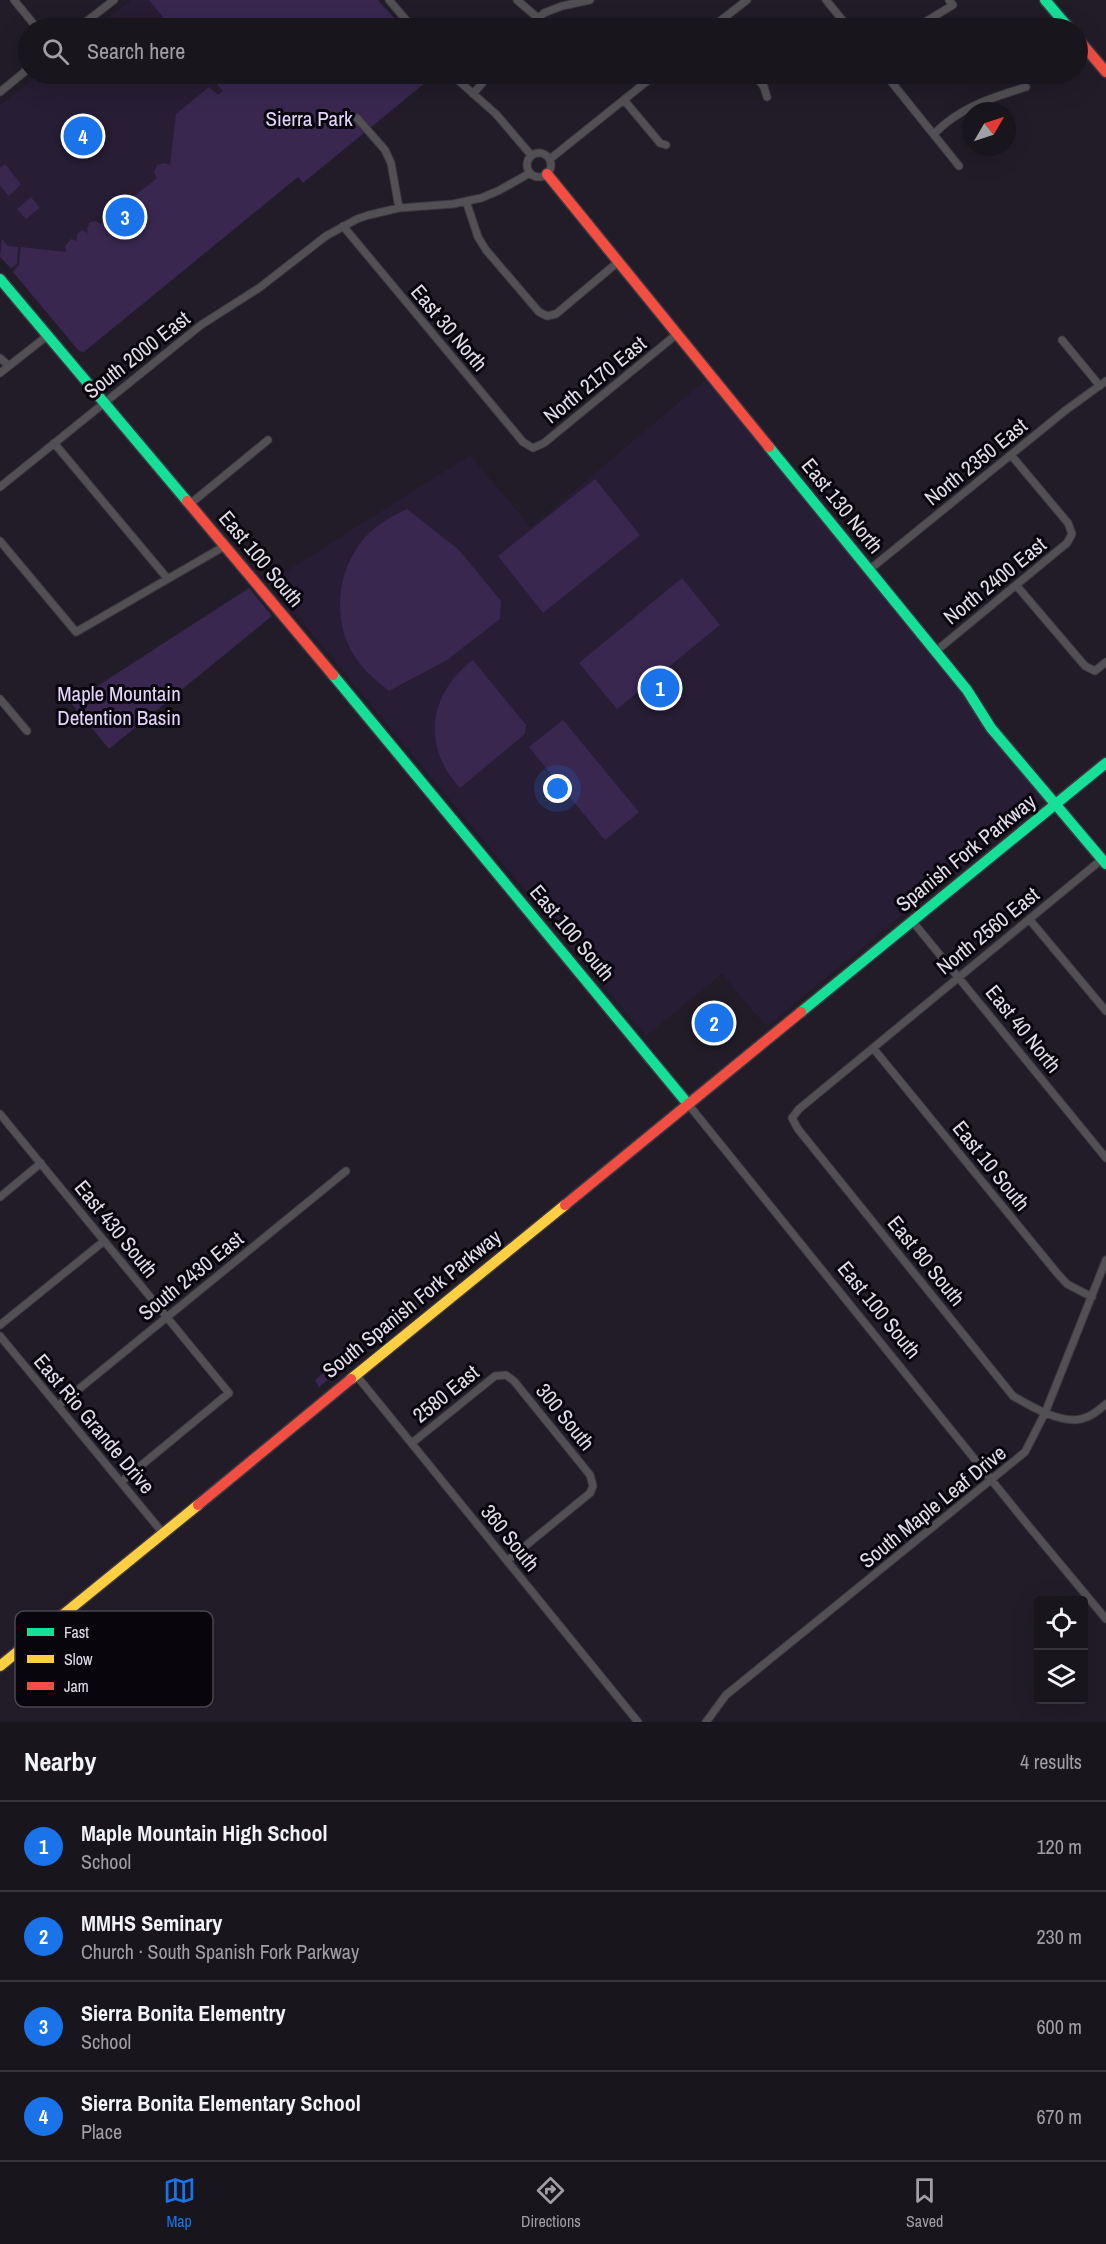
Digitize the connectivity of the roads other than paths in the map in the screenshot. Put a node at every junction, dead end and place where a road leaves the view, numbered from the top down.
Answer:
1 (14, 0) edge
2 (114, 0) edge
3 (389, 0) edge
4 (517, 0) edge
5 (590, 0) edge
6 (747, 0) edge
7 (826, 0) edge
8 (1045, 0) edge
9 (951, 2) edge
10 (29, 18) edge
11 (91, 18) edge
12 (404, 18) edge
13 (538, 18) joint
14 (726, 18) edge
15 (841, 18) edge
16 (929, 18) edge
17 (1060, 18) edge
18 (1088, 52) edge
19 (1106, 72) edge
20 (18, 77) edge
21 (462, 84) edge
22 (481, 84) edge
23 (644, 84) edge
24 (762, 84) edge
25 (893, 84) edge
26 (1026, 87) dead end
27 (0, 92) edge
28 (472, 94) junction
29 (767, 97) dead end
30 (624, 100) junction
31 (357, 118) dead end
32 (934, 134) junction
33 (666, 145) dead end
34 (531, 155) junction
35 (550, 159) junction
36 (960, 166) dead end
37 (530, 172) junction
38 (547, 174) junction
39 (466, 201) junction
40 (399, 208) junction
41 (343, 226) junction
42 (618, 262) junction
43 (0, 279) edge
44 (677, 334) junction
45 (47, 336) junction
46 (1062, 340) dead end
47 (0, 358) edge
48 (9, 366) junction
49 (0, 373) edge
50 (1103, 384) edge
51 (105, 402) junction
52 (268, 440) dead end
53 (54, 443) junction
54 (533, 448) joint
55 (1011, 455) junction
56 (0, 487) edge
57 (190, 504) junction
58 (0, 541) edge
59 (223, 547) junction
60 (869, 570) junction
61 (167, 578) junction
62 (1016, 585) junction
63 (936, 651) junction
64 (1106, 662) edge
65 (0, 699) edge
66 (27, 731) dead end
67 (1106, 763) edge
68 (1056, 804) junction
69 (1104, 862) edge
70 (1029, 919) junction
71 (913, 922) junction
72 (849, 972) joint
73 (958, 977) junction
74 (1106, 1011) edge
75 (873, 1048) junction
76 (687, 1104) junction
77 (0, 1114) edge
78 (792, 1118) joint
79 (1106, 1158) edge
80 (41, 1163) junction
81 (346, 1171) dead end
82 (0, 1197) edge
83 (104, 1241) junction
84 (1106, 1261) edge
85 (1092, 1297) junction
86 (167, 1316) junction
87 (0, 1325) edge
88 (0, 1336) edge
89 (503, 1374) joint
90 (356, 1375) junction
91 (1106, 1404) edge
92 (58, 1406) junction
93 (1045, 1413) junction
94 (412, 1443) junction
95 (992, 1481) junction
96 (121, 1482) junction
97 (162, 1532) junction
98 (507, 1561) junction
99 (66, 1611) edge
100 (1106, 1619) edge
101 (15, 1654) edge
102 (0, 1666) edge
103 (638, 1722) edge
104 (706, 1722) edge

1 - 10 street
2 - 11 street
3 - 12 street
4 - 13 street
5 - 13 street
6 - 14 street
7 - 15 street
8 - 17 street
9 - 16 street
18 - 19 street
20 - 27 street
21 - 28 street
22 - 28 street
23 - 30 street
24 - 29 street
25 - 32 street
26 - 32 street
28 - 34 street
30 - 33 street
30 - 35 street
31 - 40 street
32 - 36 street
34 - 35 street
34 - 37 street
35 - 38 street
37 - 38 street
37 - 39 street, South 2000 East
38 - 42 street, East 130 North
39 - 40 street, South 2000 East
39 - 42 street
40 - 41 street, South 2000 East
41 - 51 street, South 2000 East
41 - 54 street, East 30 North
42 - 44 street, East 130 North
43 - 45 street, East 100 South
44 - 54 street, North 2170 East
44 - 60 street, East 130 North
45 - 48 street
45 - 51 street, East 100 South
46 - 50 street
47 - 48 street
48 - 49 street
50 - 55 street, North 2350 East
51 - 53 street, South 2000 East
51 - 57 street, East 100 South
52 - 57 street
53 - 56 street, South 2000 East
53 - 61 street
55 - 60 street, North 2350 East
55 - 62 street, North 2400 East
57 - 59 street, East 100 South
58 - 61 street
59 - 61 street
59 - 76 street, East 100 South
60 - 63 street, East 130 North
62 - 63 street, North 2400 East
62 - 64 street
63 - 68 street, East 130 North
65 - 66 street
67 - 68 street, Spanish Fork Parkway
68 - 69 street, East 130 North
68 - 71 street, Spanish Fork Parkway
69 - 70 street, North 2560 East
70 - 73 street, North 2560 East
70 - 74 street
71 - 72 street, Spanish Fork Parkway
71 - 73 street, East 40 North
72 - 76 street, South Spanish Fork Parkway
73 - 75 street, North 2560 East
73 - 79 street, East 40 North
75 - 78 street, North 2560 East
75 - 85 street, East 10 South
76 - 90 street, South Spanish Fork Parkway
76 - 95 street, East 100 South
77 - 80 street, East 430 South
78 - 93 street, East 80 South
80 - 82 street
80 - 83 street, East 430 South
81 - 86 street, South 2430 East
83 - 86 street, East 430 South
83 - 87 street
84 - 85 street, South Maple Leaf Drive
85 - 93 street, South Maple Leaf Drive
86 - 92 street, South 2430 East
86 - 96 street, East 430 South
88 - 92 street, East Rio Grande Drive
89 - 94 street, 2580 East
89 - 98 street, 300 South
90 - 94 street, 360 South
90 - 97 street, South Spanish Fork Parkway
91 - 93 street, East 80 South
92 - 96 street, East Rio Grande Drive
93 - 95 street, South Maple Leaf Drive
94 - 98 street, 360 South
95 - 100 street, East 100 South
95 - 104 street, South Maple Leaf Drive
96 - 97 street, East Rio Grande Drive
97 - 99 street, South Spanish Fork Parkway
98 - 103 street, 360 South
101 - 102 street, South Spanish Fork Parkway

